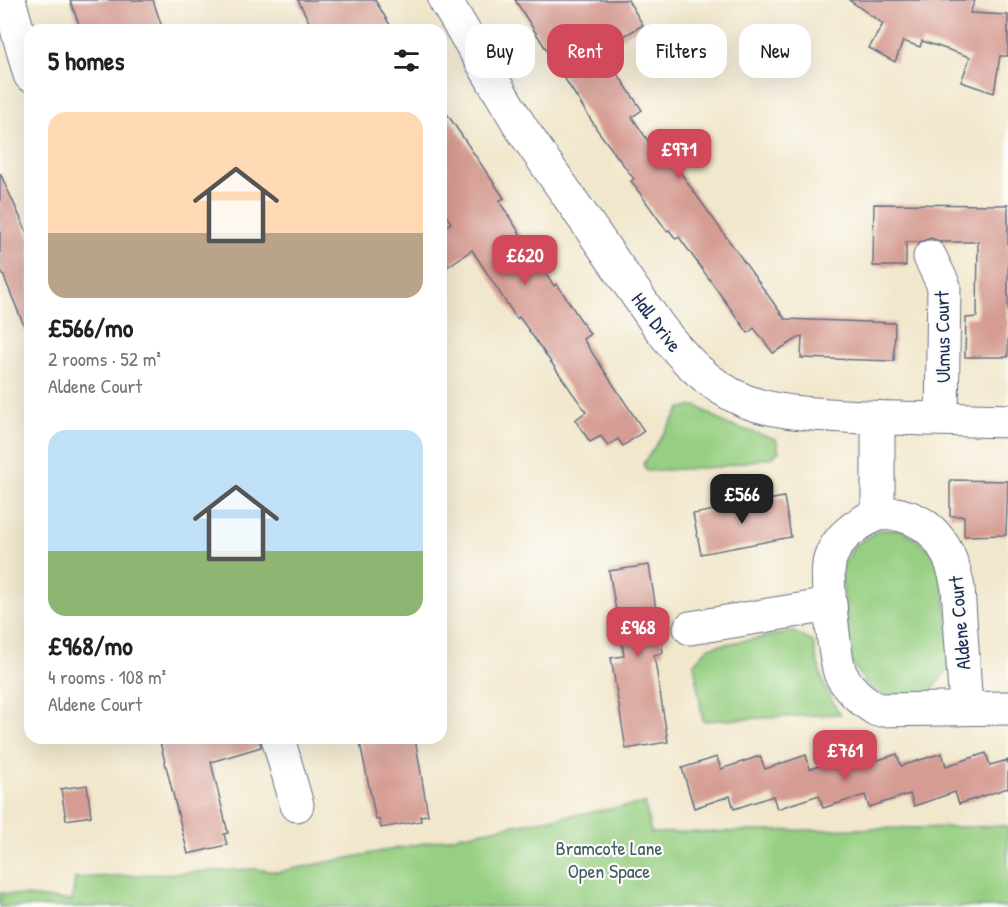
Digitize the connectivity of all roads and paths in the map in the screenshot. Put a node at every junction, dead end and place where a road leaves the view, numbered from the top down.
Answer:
1 (9, 0) edge
2 (445, 0) edge
3 (24, 54) edge
4 (930, 257) dead end
5 (878, 418) junction
6 (942, 419) junction
7 (1008, 421) edge
8 (878, 514) junction
9 (830, 604) junction
10 (690, 628) dead end
11 (966, 708) junction
12 (1008, 708) edge
13 (280, 744) edge
14 (297, 805) dead end

1 - 3 street
2 - 5 street, Hall Drive
4 - 6 street, Ulmus Court
5 - 6 street, Hall Drive
5 - 8 street
6 - 7 street, Hall Drive
8 - 9 street
8 - 11 street, Aldene Court
9 - 10 street
9 - 11 street
11 - 12 street
13 - 14 street

